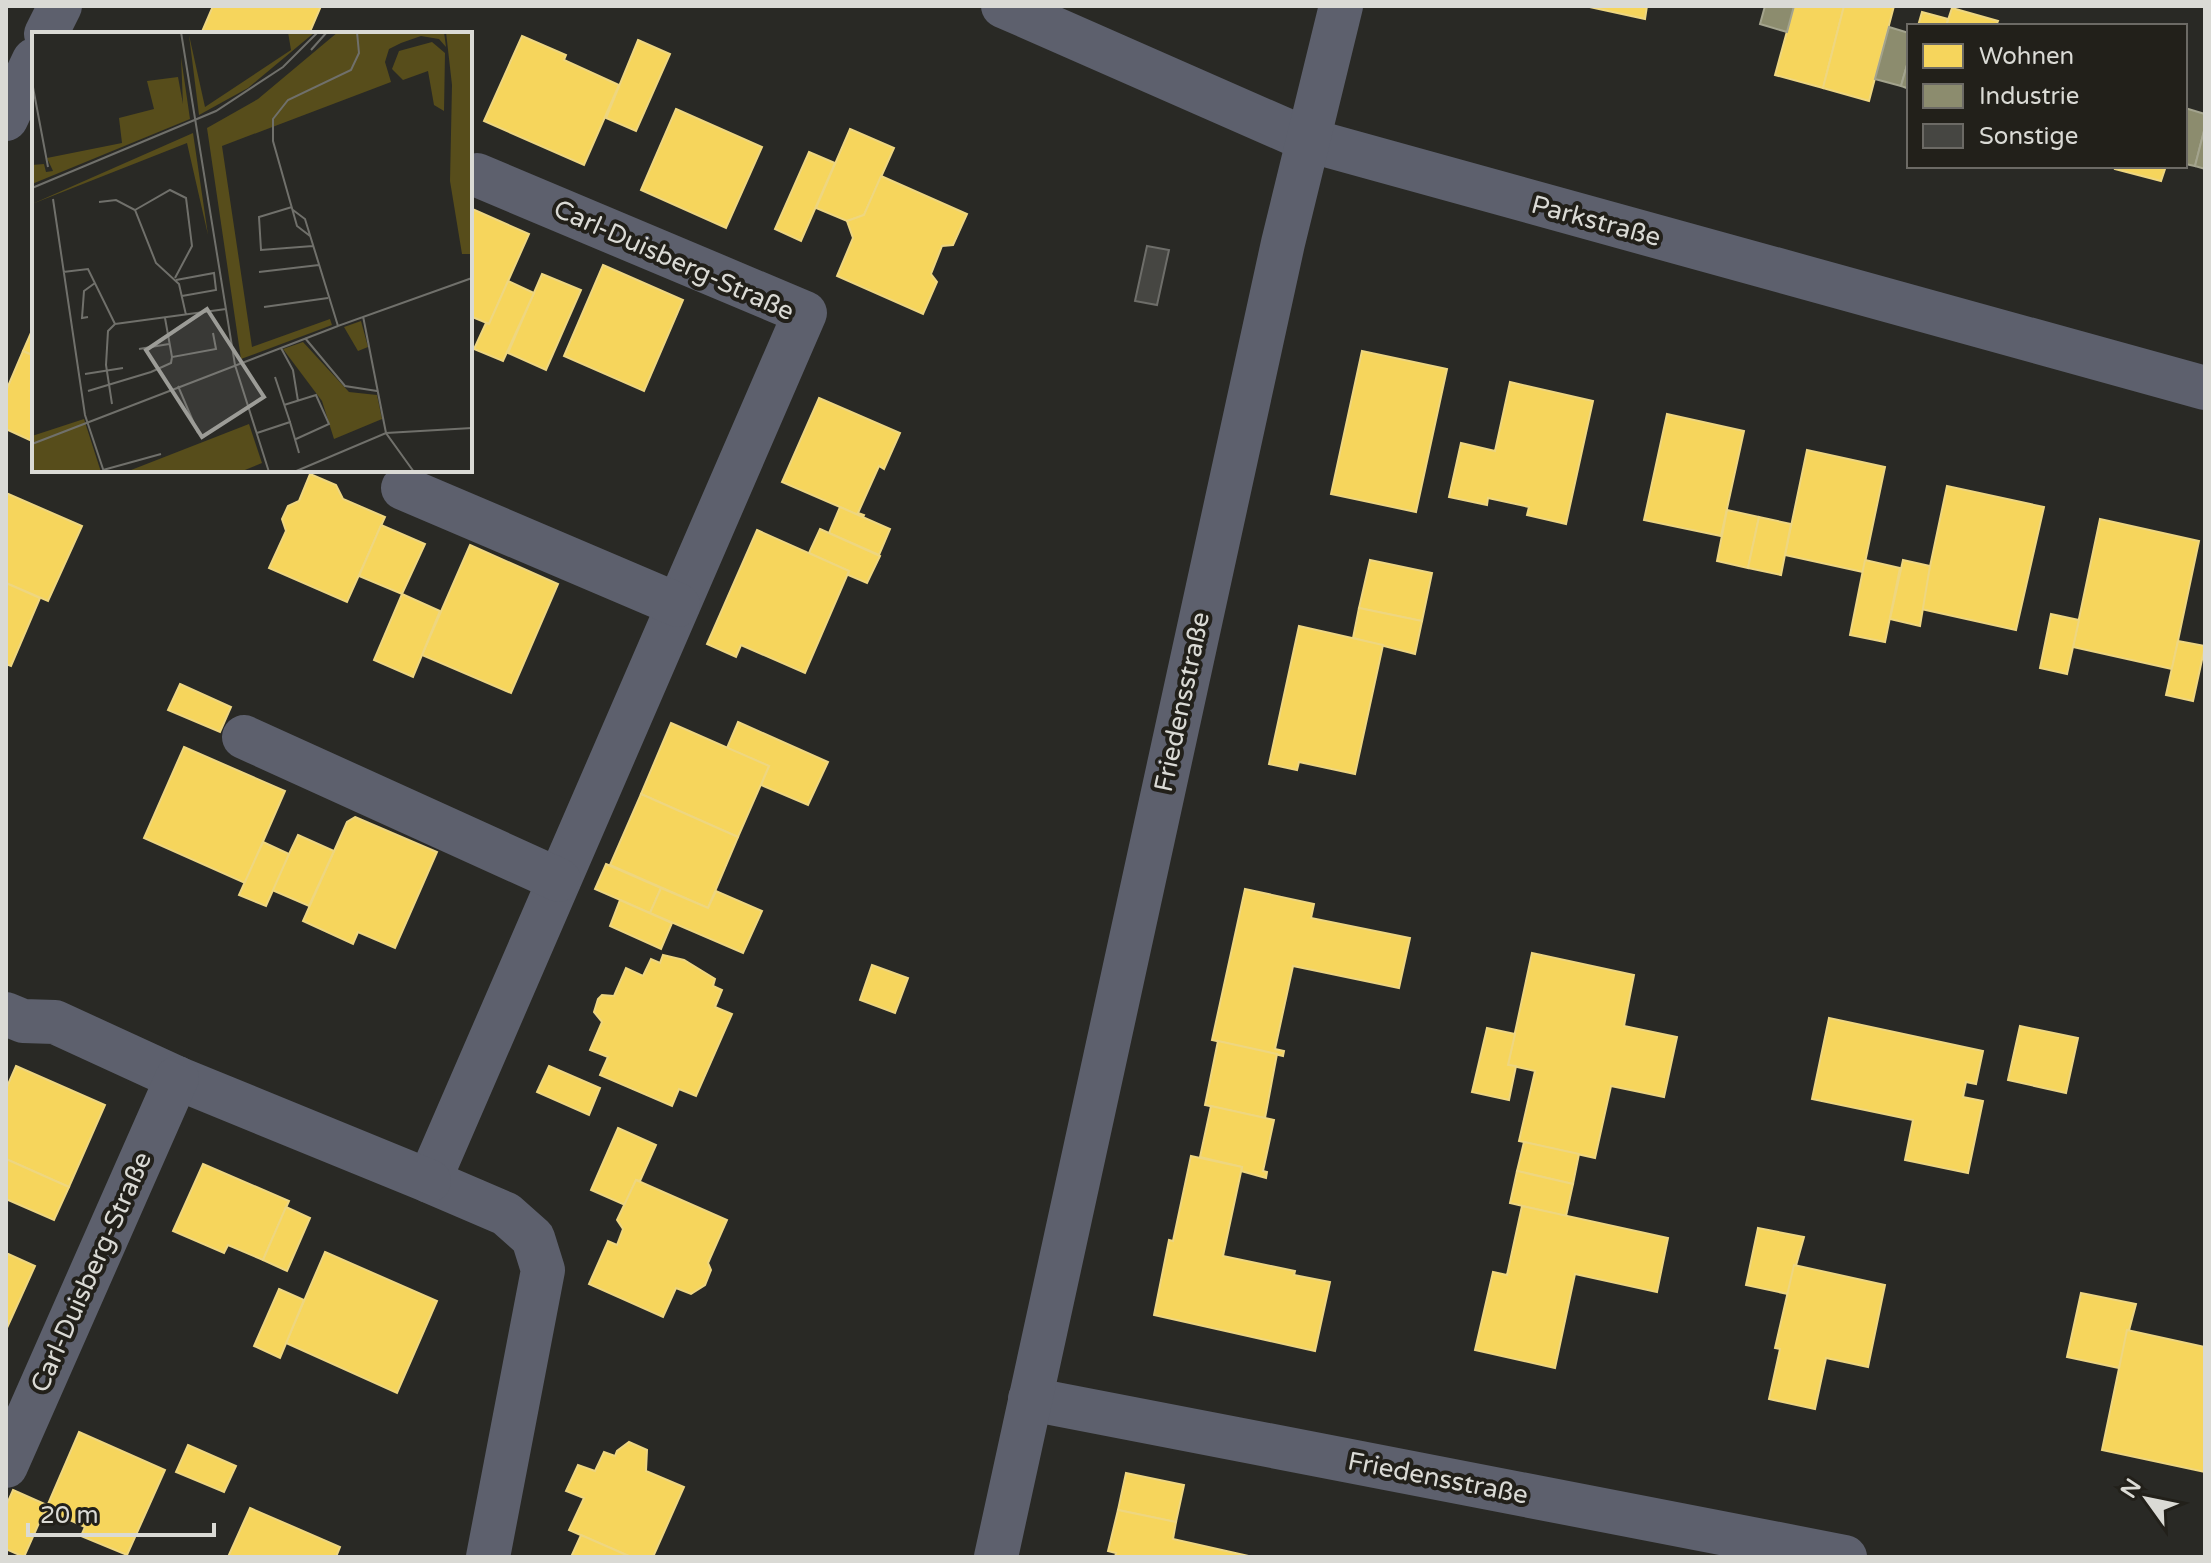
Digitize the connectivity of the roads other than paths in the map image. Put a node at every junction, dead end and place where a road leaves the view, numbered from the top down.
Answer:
1 (60, 6) edge
2 (1003, 6) edge
3 (1341, 6) edge
4 (47, 32) edge
5 (32, 64) edge
6 (6, 119) edge
7 (1308, 140) junction
8 (477, 175) dead end
9 (2205, 388) edge
10 (403, 488) dead end
11 (678, 605) junction
12 (244, 737) dead end
13 (559, 880) junction
14 (6, 1014) edge
15 (177, 1078) junction
16 (429, 1181) junction
17 (1030, 1399) junction
18 (6, 1466) edge
19 (488, 1557) edge
20 (996, 1557) edge
21 (1845, 1557) edge

1 - 4 street
2 - 7 street, Parkstraße
3 - 7 street, Friedensstraße
5 - 6 street
7 - 9 street, Parkstraße
7 - 17 street, Friedensstraße
8 - 11 street, Carl-Duisberg-Straße
10 - 11 street
11 - 13 street, Carl-Duisberg-Straße
12 - 13 street
13 - 16 street, Carl-Duisberg-Straße
14 - 15 street
15 - 16 street
15 - 18 street, Carl-Duisberg-Straße
16 - 19 street
17 - 20 street, Friedensstraße
17 - 21 street, Friedensstraße

